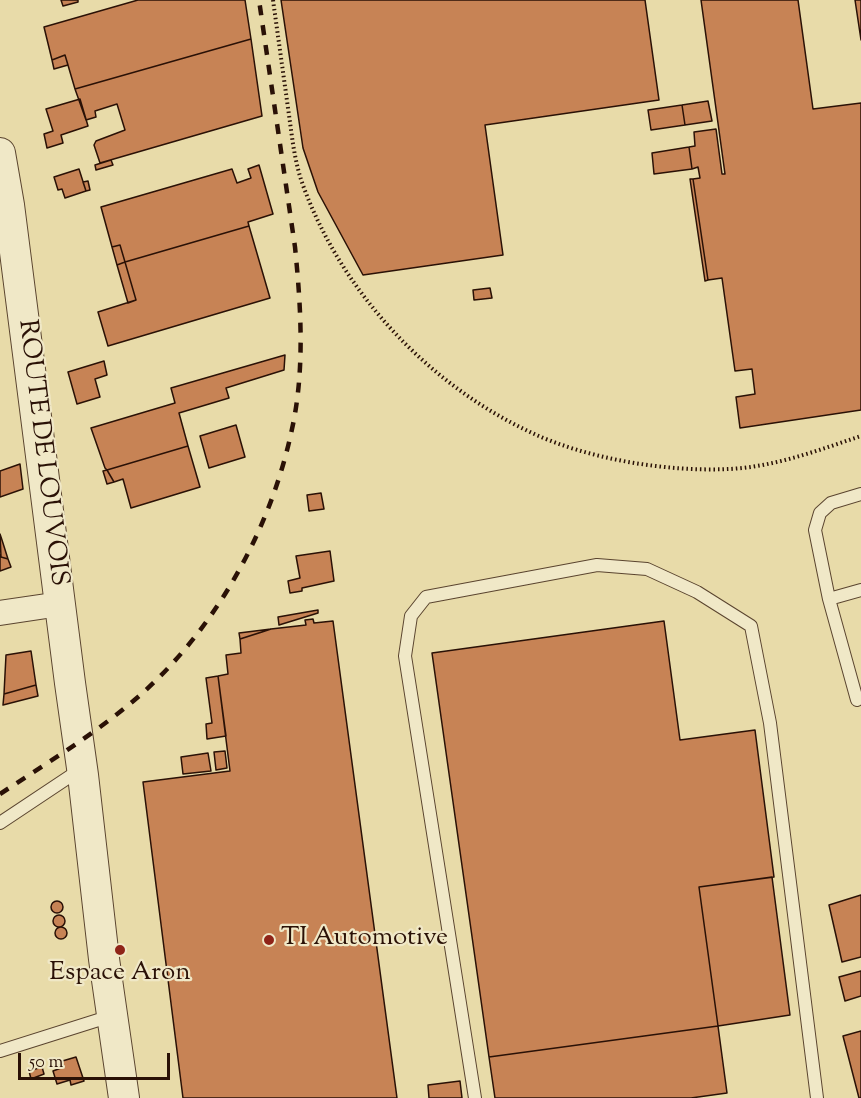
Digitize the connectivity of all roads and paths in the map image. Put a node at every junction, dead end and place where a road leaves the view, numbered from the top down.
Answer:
1 (273, 0) edge
2 (0, 153) edge
3 (861, 436) edge
4 (861, 494) edge
5 (861, 590) edge
6 (829, 599) junction
7 (60, 604) junction
8 (0, 613) edge
9 (860, 704) edge
10 (82, 768) junction
11 (0, 823) edge
12 (113, 1016) junction
13 (0, 1051) edge
14 (124, 1098) edge
15 (476, 1098) edge
16 (817, 1098) edge

1 - 3 path
2 - 7 street, ROUTE DE LOUVOIS
4 - 6 lane
5 - 6 lane
6 - 9 lane
7 - 8 street
7 - 10 street, ROUTE DE LOUVOIS
10 - 11 lane
10 - 12 street, ROUTE DE LOUVOIS
12 - 13 lane
12 - 14 street, ROUTE DE LOUVOIS
15 - 16 lane

